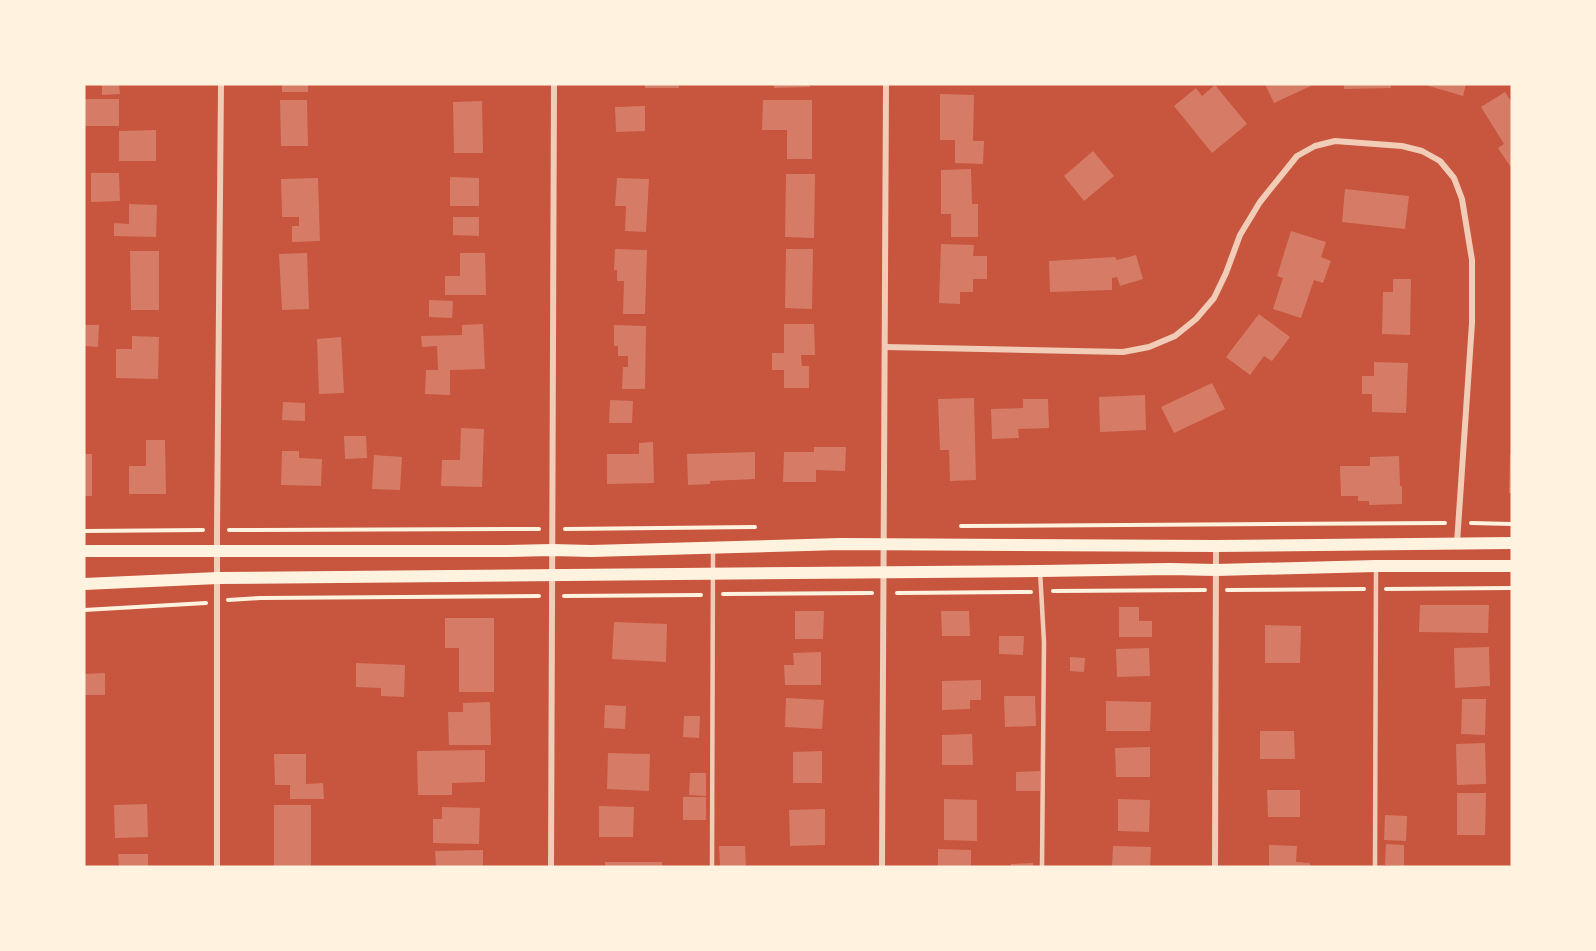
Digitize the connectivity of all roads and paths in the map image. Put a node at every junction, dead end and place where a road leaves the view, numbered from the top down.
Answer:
1 (221, 84) edge
2 (554, 84) edge
3 (886, 84) edge
4 (885, 347) junction
5 (1457, 543) junction
6 (1512, 543) edge
7 (884, 545) junction
8 (1216, 546) junction
9 (713, 548) junction
10 (552, 550) junction
11 (84, 551) edge
12 (218, 551) junction
13 (1376, 566) junction
14 (1512, 566) edge
15 (1216, 570) junction
16 (1040, 571) junction
17 (884, 573) junction
18 (712, 574) junction
19 (551, 575) junction
20 (218, 578) junction
21 (84, 584) edge
22 (1512, 588) edge
23 (1376, 589) junction
24 (1216, 590) junction
25 (1041, 592) junction
26 (884, 593) junction
27 (712, 594) junction
28 (551, 596) junction
29 (218, 601) junction
30 (84, 610) edge
31 (217, 867) edge
32 (550, 867) edge
33 (712, 867) edge
34 (882, 867) edge
35 (1042, 867) edge
36 (1215, 867) edge
37 (1375, 867) edge

1 - 12 street
2 - 10 street
3 - 4 street
4 - 5 street
4 - 7 street
5 - 6 main road
5 - 8 main road
7 - 8 main road
7 - 9 main road
7 - 17 street
8 - 15 street
9 - 10 main road
9 - 18 lane
10 - 12 main road
10 - 19 street
11 - 12 main road
12 - 20 street
13 - 14 main road
13 - 15 main road
13 - 23 lane
15 - 16 main road
15 - 24 street
16 - 17 main road
16 - 25 lane
17 - 18 main road
17 - 26 street
18 - 19 main road
18 - 27 lane
19 - 20 main road
19 - 28 street
20 - 21 main road
20 - 29 street
22 - 23 path
23 - 24 path
23 - 37 lane
24 - 25 path
24 - 36 street
25 - 26 path
25 - 35 lane
26 - 27 path
26 - 34 street
27 - 28 path
27 - 33 lane
28 - 29 path
28 - 32 street
29 - 30 path
29 - 31 street

